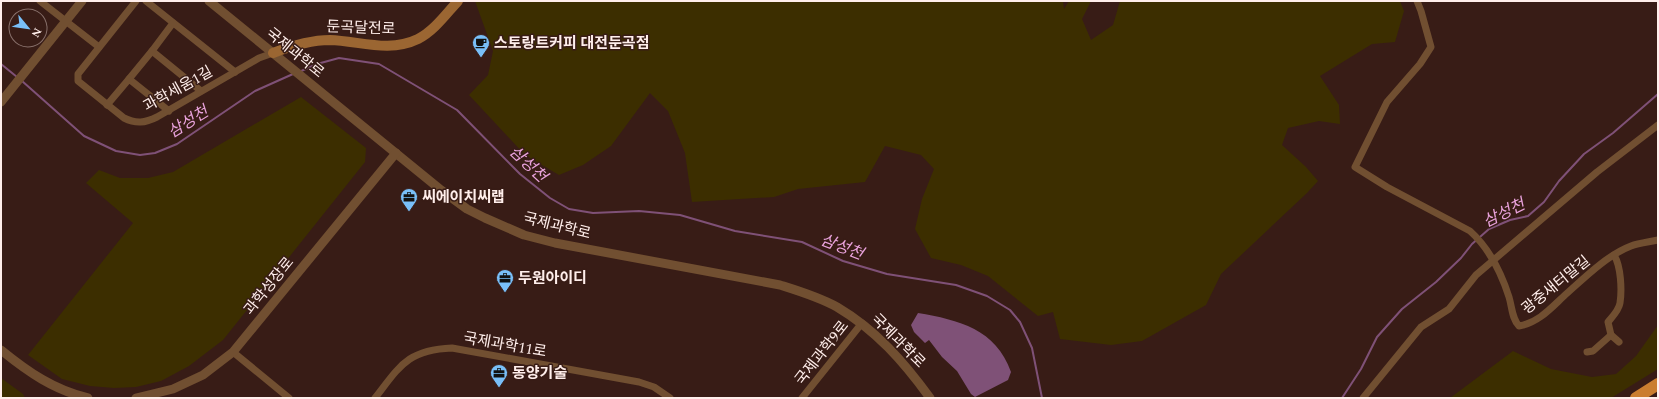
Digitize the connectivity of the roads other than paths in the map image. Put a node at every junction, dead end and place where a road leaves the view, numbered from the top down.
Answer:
1 (40, 1) edge
2 (82, 1) edge
3 (136, 1) edge
4 (146, 1) edge
5 (209, 1) edge
6 (458, 1) edge
7 (1417, 1) edge
8 (66, 22) junction
9 (173, 23) junction
10 (99, 47) junction
11 (152, 51) junction
12 (273, 53) junction
13 (235, 72) junction
14 (129, 79) junction
15 (201, 91) junction
16 (1, 102) edge
17 (107, 105) junction
18 (169, 110) junction
19 (1658, 125) edge
20 (396, 153) junction
21 (1658, 240) edge
22 (1614, 255) junction
23 (1492, 257) junction
24 (862, 323) junction
25 (1611, 335) junction
26 (1619, 342) dead end
27 (1, 350) edge
28 (233, 352) junction
29 (1587, 352) dead end
30 (1658, 384) edge
31 (88, 398) edge
32 (136, 398) edge
33 (289, 398) edge
34 (375, 398) edge
35 (670, 398) edge
36 (802, 398) edge
37 (930, 398) edge
38 (1363, 398) edge
39 (1636, 398) edge

1 - 8 street
2 - 8 street
3 - 10 street, 과학세움1길
4 - 9 street, 과학세움1길
5 - 12 street, 국제과학로
6 - 12 main road, 둔곡달전로
7 - 23 street
8 - 10 street
8 - 16 street
9 - 11 street
9 - 13 street, 과학세움1길
10 - 17 street, 과학세움1길
11 - 14 street
11 - 15 street
12 - 13 street, 과학세움1길
12 - 20 street, 국제과학로
13 - 15 street, 과학세움1길
14 - 17 street
14 - 18 street
15 - 18 street, 과학세움1길
17 - 18 street, 과학세움1길
19 - 23 street
20 - 24 street, 국제과학로
20 - 28 street, 과학성장로
21 - 22 street, 광중새터말길
22 - 23 street, 광중새터말길
22 - 25 street
23 - 38 street
24 - 36 street, 국제과학9로
24 - 37 street, 국제과학로
25 - 26 street
25 - 29 street
27 - 31 street
28 - 32 street, 과학성장로
28 - 33 street
30 - 39 highway
34 - 35 street, 국제과학11로

